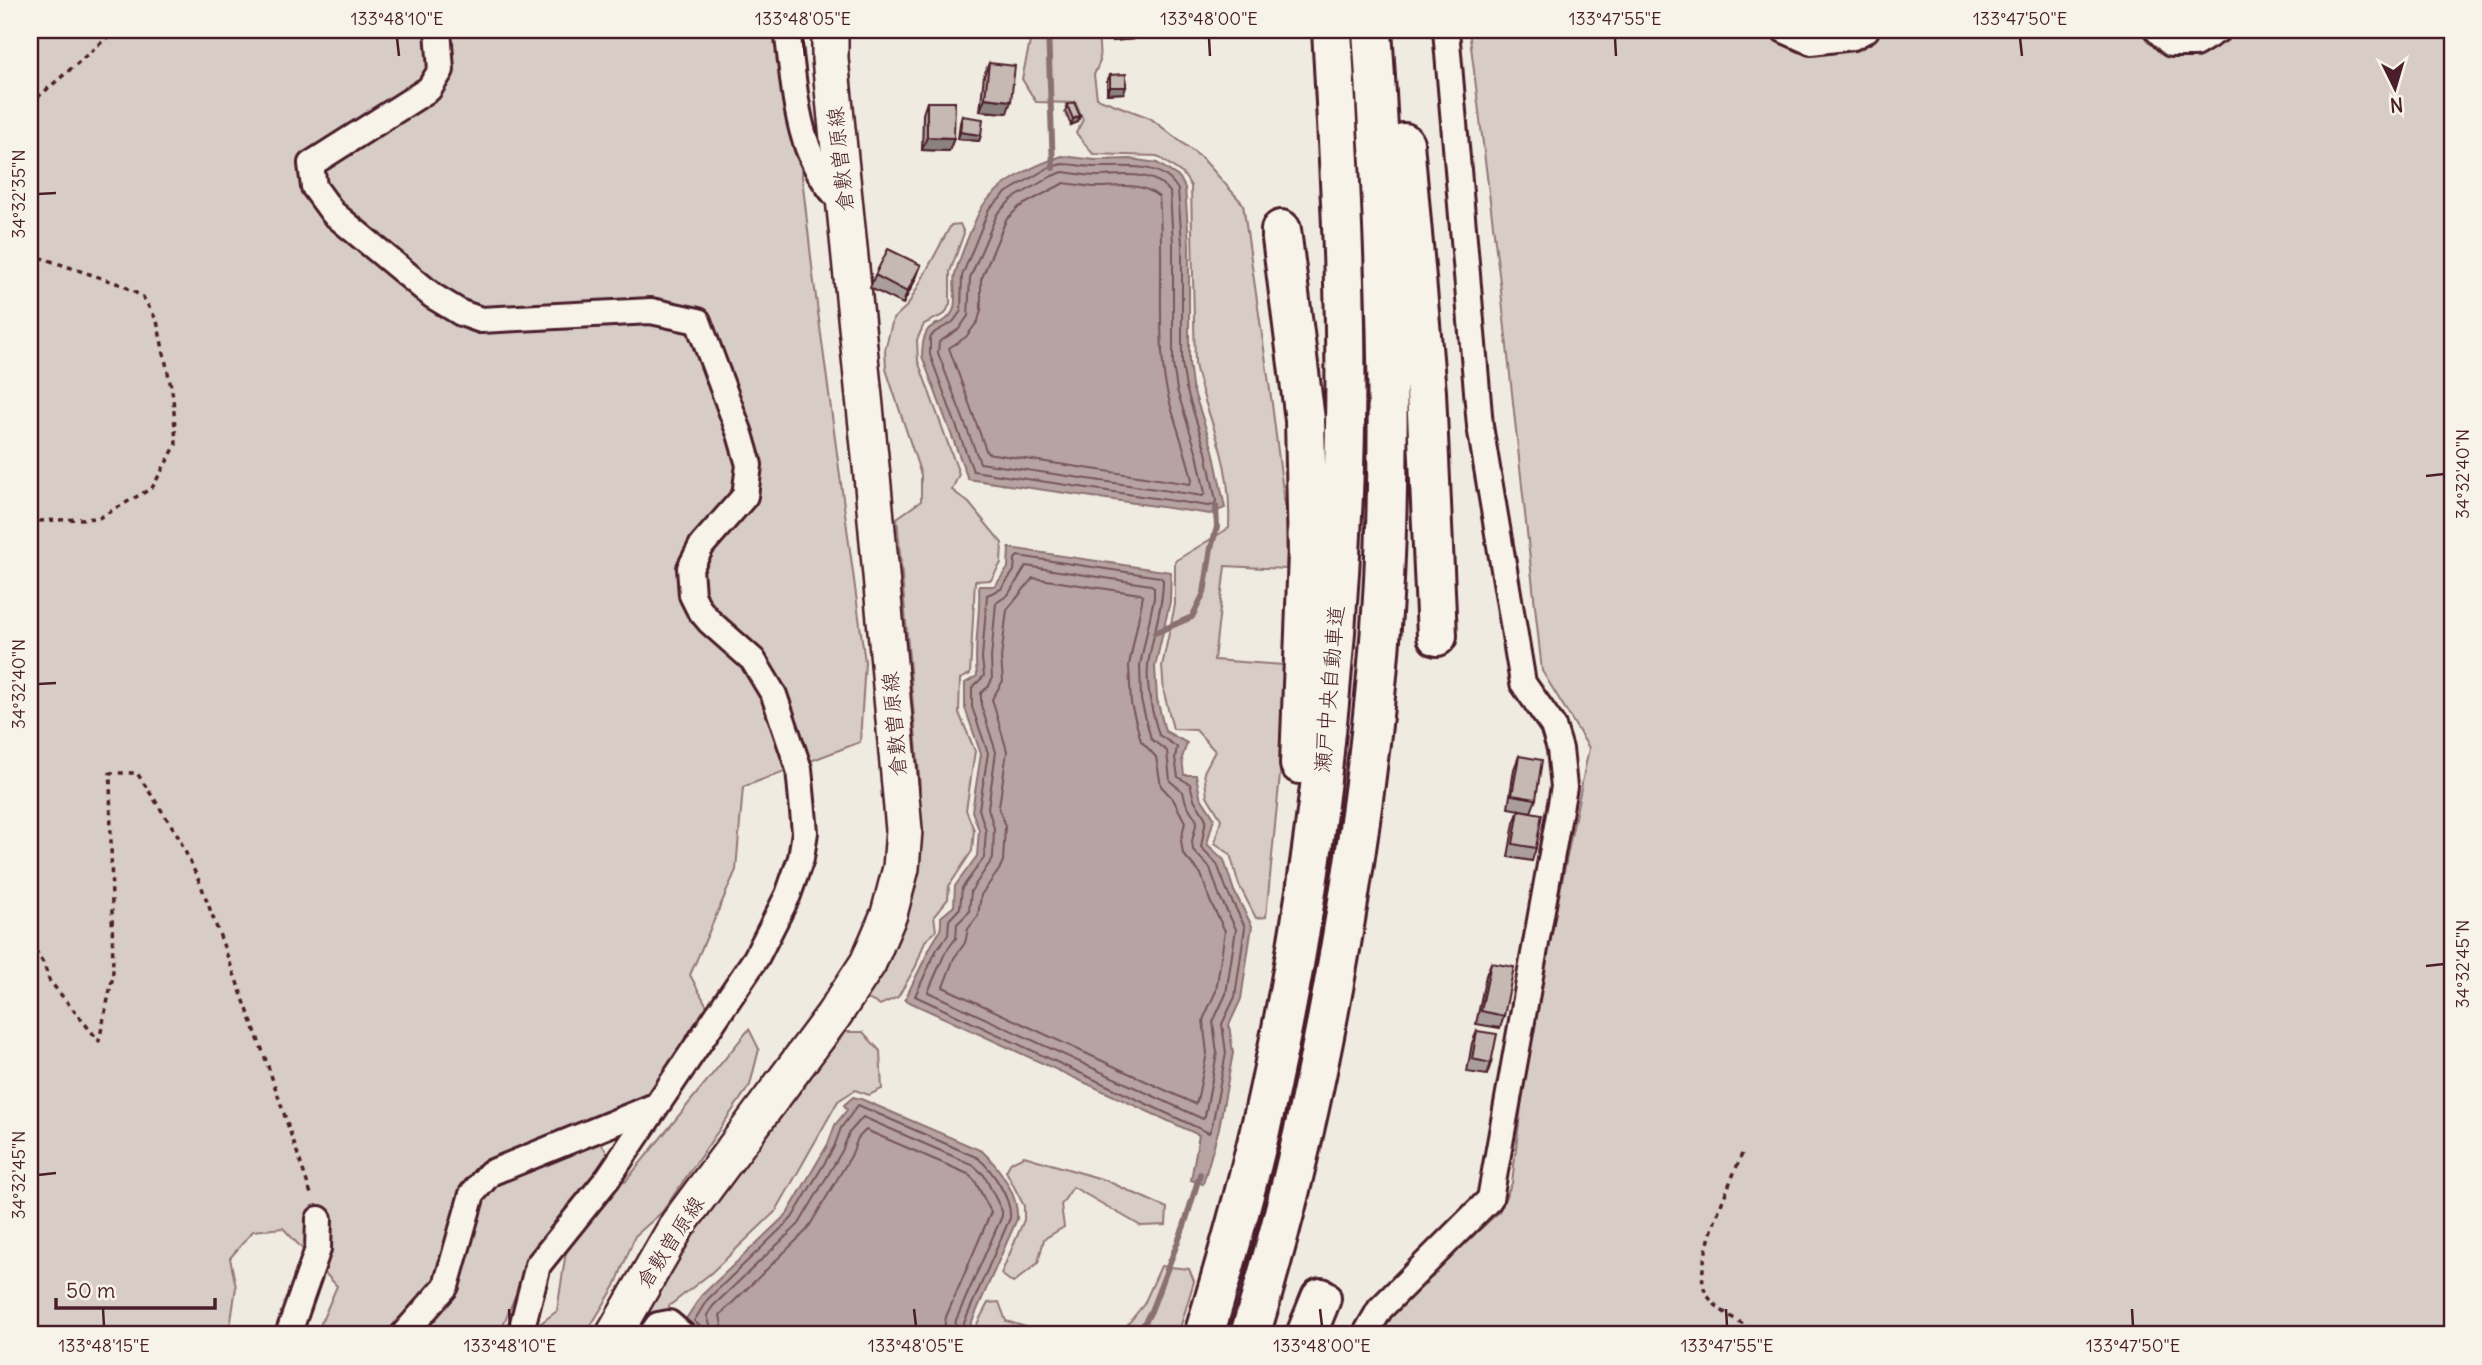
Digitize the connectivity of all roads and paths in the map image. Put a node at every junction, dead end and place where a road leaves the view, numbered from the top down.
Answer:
1 (116, 30) edge
2 (438, 30) edge
3 (787, 30) edge
4 (830, 30) edge
5 (1332, 30) edge
6 (1372, 30) edge
7 (1387, 30) edge
8 (1446, 30) edge
9 (1784, 30) edge
10 (1866, 30) edge
11 (2157, 30) edge
12 (2218, 30) edge
13 (30, 104) edge
14 (844, 204) junction
15 (1281, 230) dead end
16 (30, 254) edge
17 (30, 519) edge
18 (1437, 636) dead end
19 (30, 942) edge
20 (1294, 962) junction
21 (655, 1106) junction
22 (1742, 1154) dead end
23 (319, 1219) joint
24 (1321, 1298) dead end
25 (288, 1335) edge
26 (403, 1335) edge
27 (520, 1335) edge
28 (614, 1335) edge
29 (651, 1335) edge
30 (683, 1335) edge
31 (1204, 1335) edge
32 (1250, 1335) edge
33 (1306, 1335) edge
34 (1365, 1335) edge
35 (1762, 1335) edge

1 - 13 path
2 - 21 street
3 - 14 street
4 - 14 street, 倉敷曽原線
5 - 20 highway, 瀬戸中央自動車道
6 - 32 highway
7 - 18 highway
8 - 34 street
9 - 10 street
11 - 12 street
14 - 28 street, 倉敷曽原線
15 - 20 highway
16 - 17 path
19 - 23 path
20 - 31 highway, 瀬戸中央自動車道
21 - 26 street
21 - 27 street
22 - 35 path
23 - 25 street
24 - 33 highway
29 - 30 street

